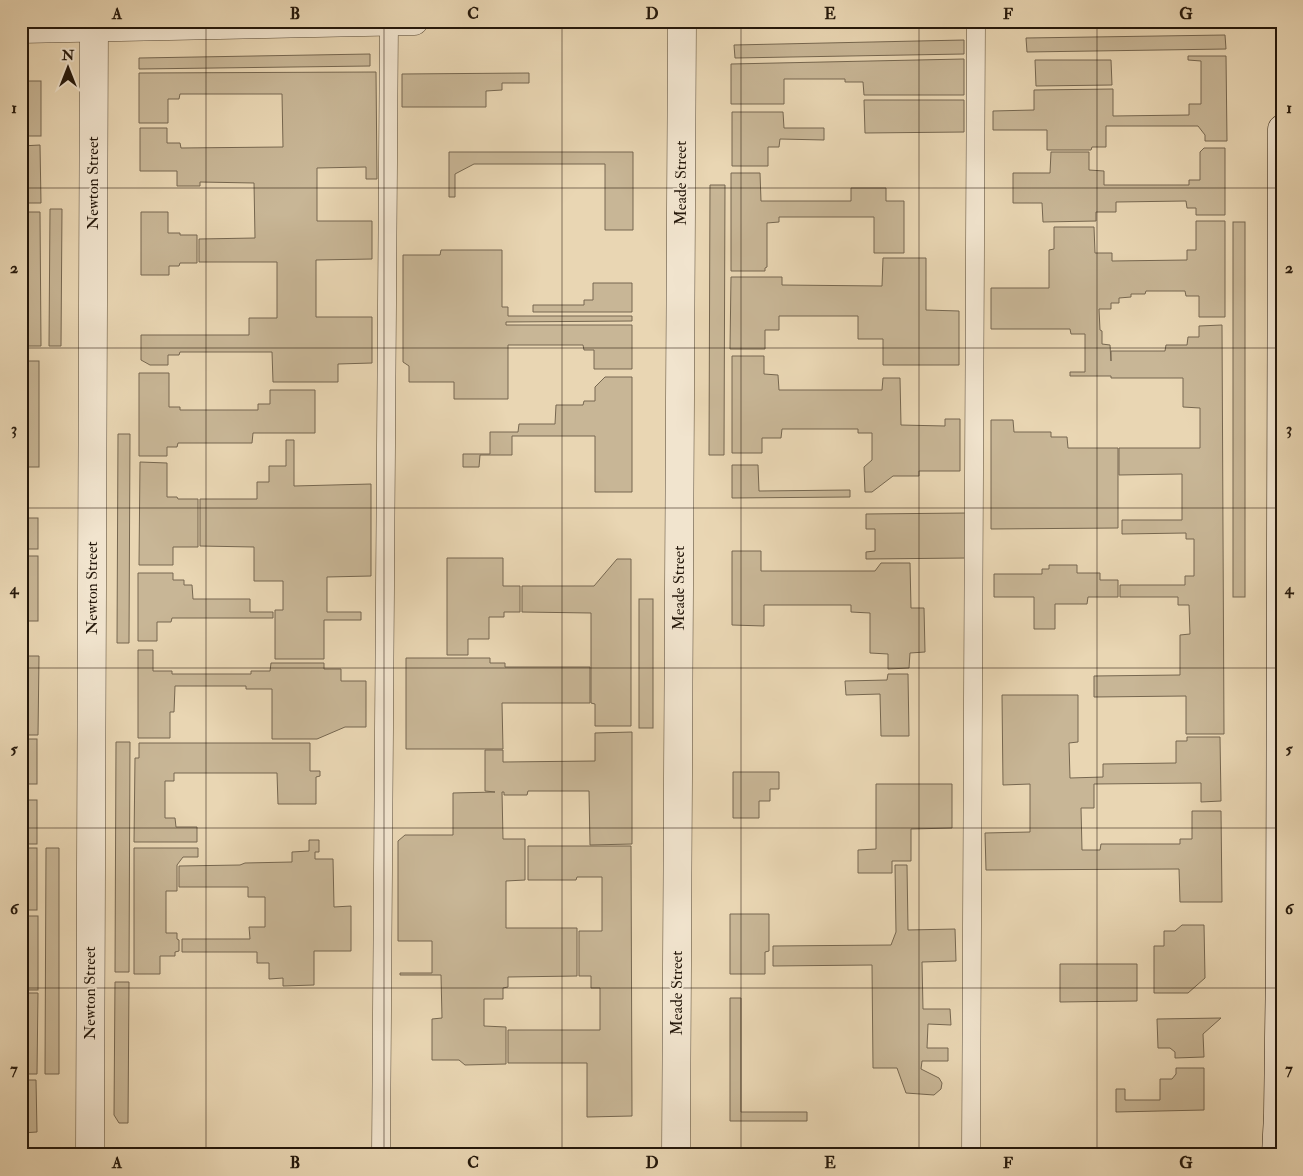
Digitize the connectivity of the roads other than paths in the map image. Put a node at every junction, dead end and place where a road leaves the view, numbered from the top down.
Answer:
1 (414, 21) edge
2 (682, 21) edge
3 (976, 21) edge
4 (389, 22) edge
5 (94, 24) edge
6 (21, 30) edge
7 (1282, 129) edge
8 (1281, 377) edge
9 (90, 1155) edge
10 (381, 1155) edge
11 (676, 1155) edge
12 (971, 1155) edge
13 (1276, 1155) edge

1 - 4 street
2 - 11 street, Meade Street
3 - 12 lane
4 - 5 street
4 - 10 lane
5 - 6 street
5 - 9 street, Newton Street
7 - 8 street
8 - 13 street

